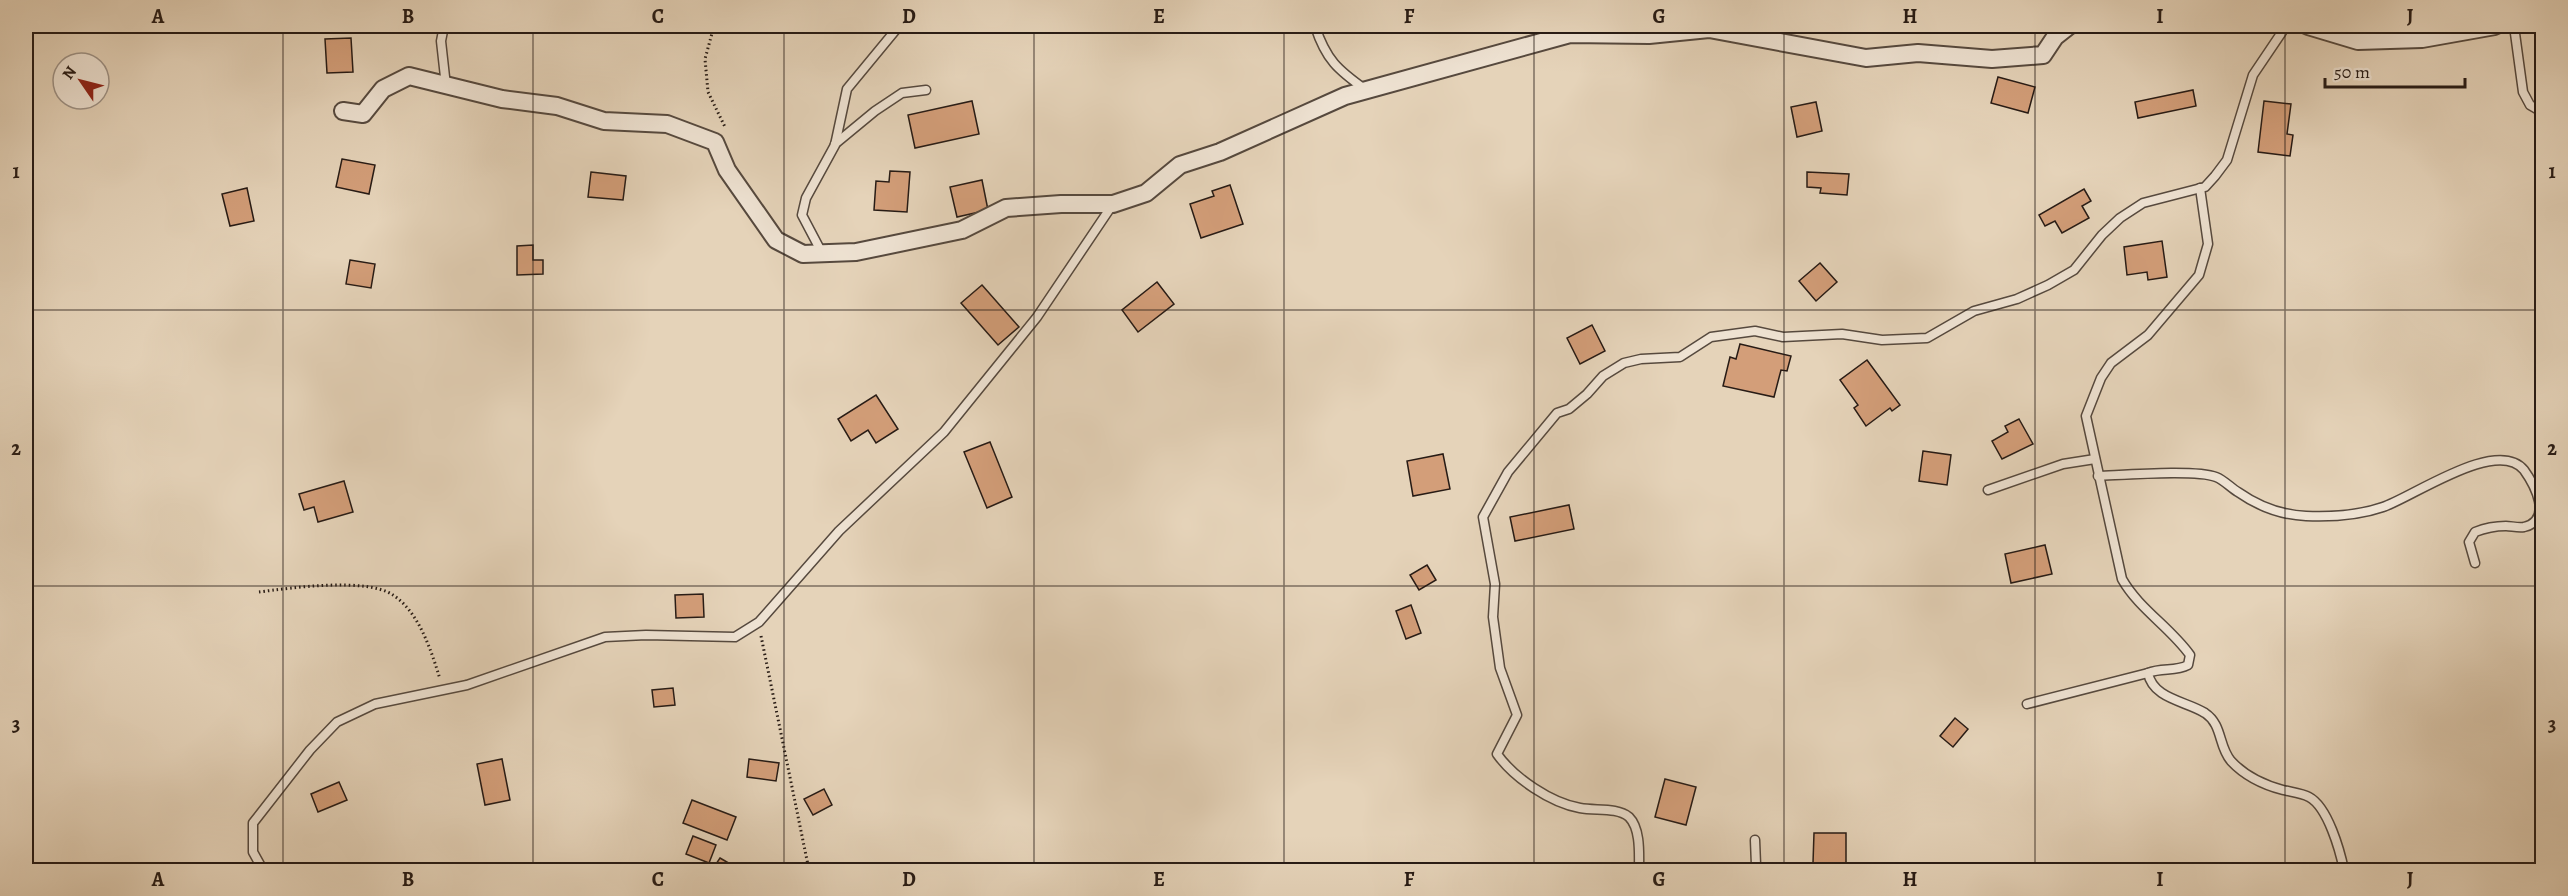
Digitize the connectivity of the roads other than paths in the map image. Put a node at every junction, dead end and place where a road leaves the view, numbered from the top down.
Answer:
1 (444, 26) edge
2 (899, 26) edge
3 (1315, 26) edge
4 (2069, 26) edge
5 (2286, 26) edge
6 (2308, 26) edge
7 (2495, 26) edge
8 (2514, 26) edge
9 (446, 87) junction
10 (926, 90) dead end
11 (1366, 90) junction
12 (343, 111) dead end
13 (2542, 112) edge
14 (835, 145) junction
15 (2200, 188) junction
16 (1113, 204) junction
17 (822, 253) junction
18 (2095, 459) junction
19 (2098, 476) junction
20 (1988, 490) dead end
21 (2475, 563) dead end
22 (2148, 673) junction
23 (2028, 704) dead end
24 (1755, 840) dead end
25 (263, 870) edge
26 (1639, 870) edge
27 (1758, 870) edge
28 (2344, 870) edge

1 - 9 lane
2 - 14 lane
3 - 11 lane
4 - 11 street
5 - 15 lane
6 - 7 street
8 - 13 lane
9 - 12 street
9 - 17 street
10 - 14 lane
11 - 16 street
14 - 17 lane
15 - 18 lane
15 - 26 lane
16 - 17 street
16 - 25 lane
18 - 19 lane
18 - 20 lane
19 - 21 lane
19 - 22 lane
22 - 23 lane
22 - 28 lane
24 - 27 lane

